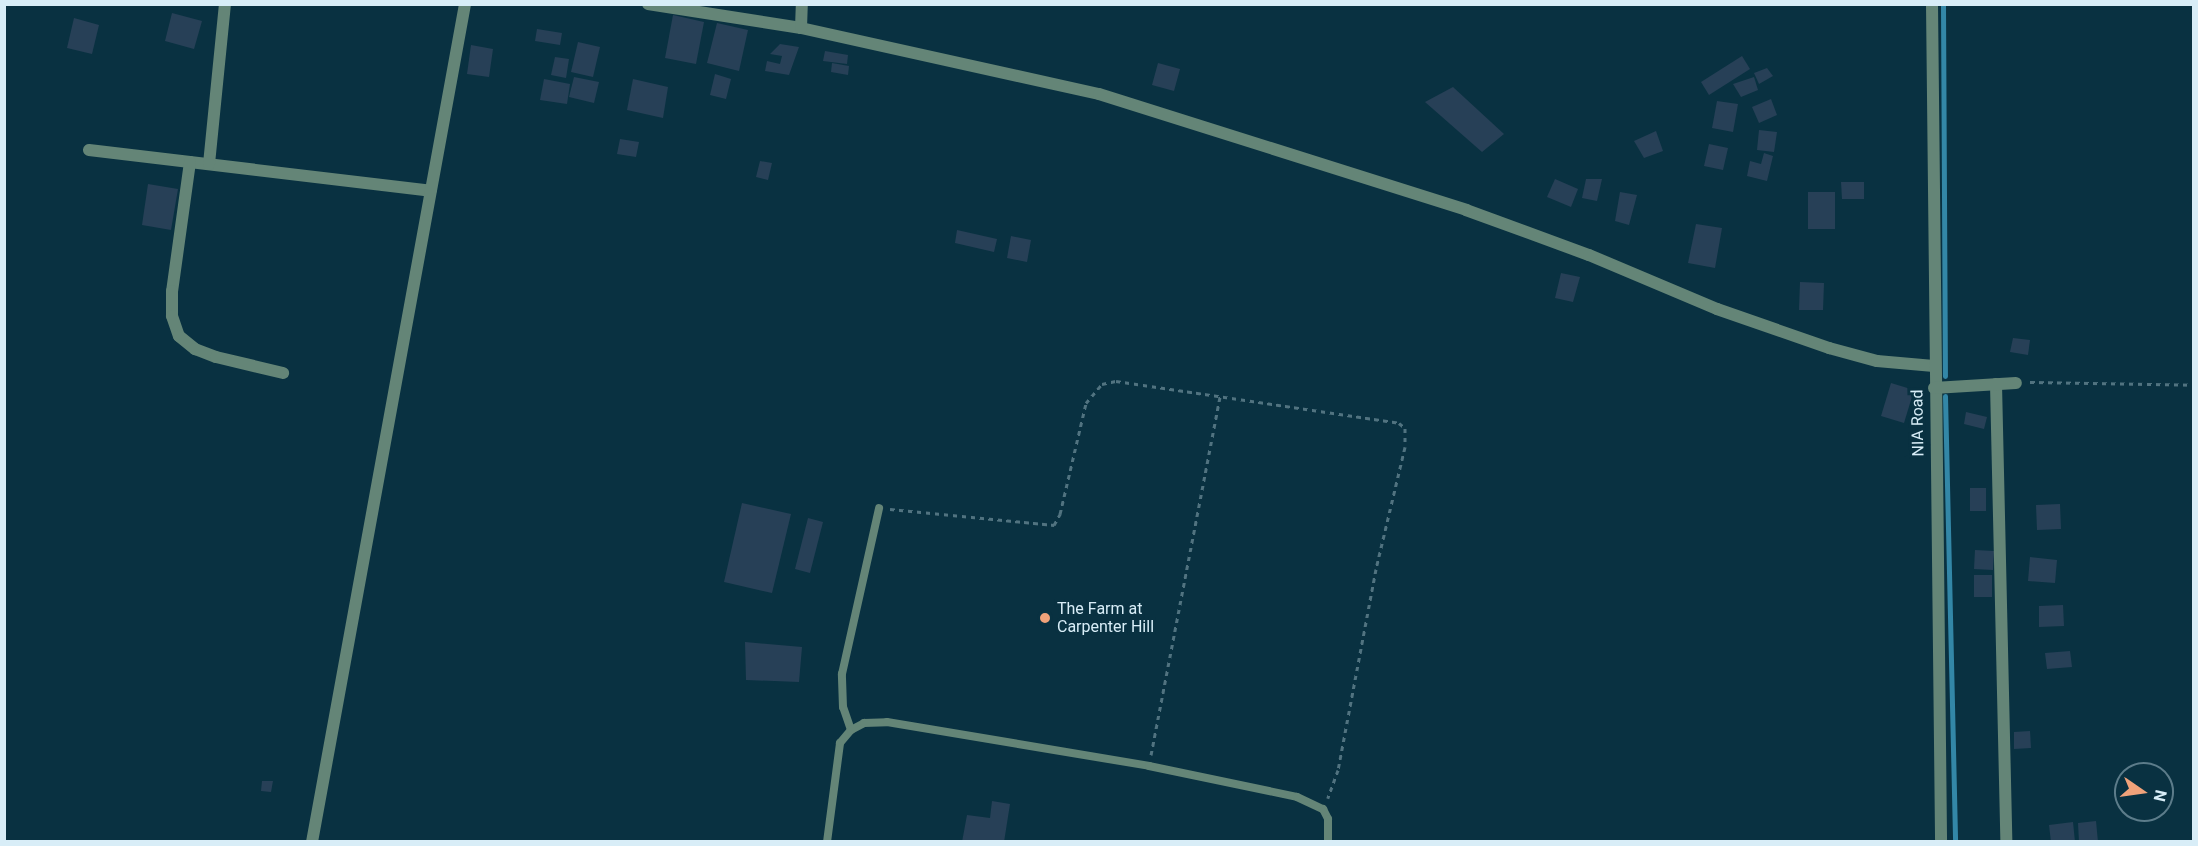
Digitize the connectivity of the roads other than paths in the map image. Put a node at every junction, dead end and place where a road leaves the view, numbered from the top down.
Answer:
1 (225, 4) edge
2 (465, 4) edge
3 (648, 4) edge
4 (802, 4) edge
5 (1932, 4) edge
6 (801, 28) junction
7 (89, 150) dead end
8 (190, 162) junction
9 (209, 164) junction
10 (431, 191) junction
11 (1934, 366) junction
12 (283, 372) dead end
13 (2016, 383) road end
14 (1996, 384) junction
15 (1934, 388) junction
16 (879, 508) road end
17 (851, 730) junction
18 (312, 842) edge
19 (827, 842) edge
20 (1328, 842) edge
21 (1941, 842) edge
22 (2006, 842) edge

1 - 9 street
2 - 10 street
3 - 6 street
4 - 6 street
5 - 11 street, NIA Road
6 - 11 street
7 - 8 street
8 - 9 street
8 - 12 street
9 - 10 street
10 - 18 street
11 - 15 street, NIA Road
13 - 14 street
14 - 15 street
14 - 22 street
15 - 21 street, NIA Road
16 - 17 lane
17 - 19 lane
17 - 20 lane

